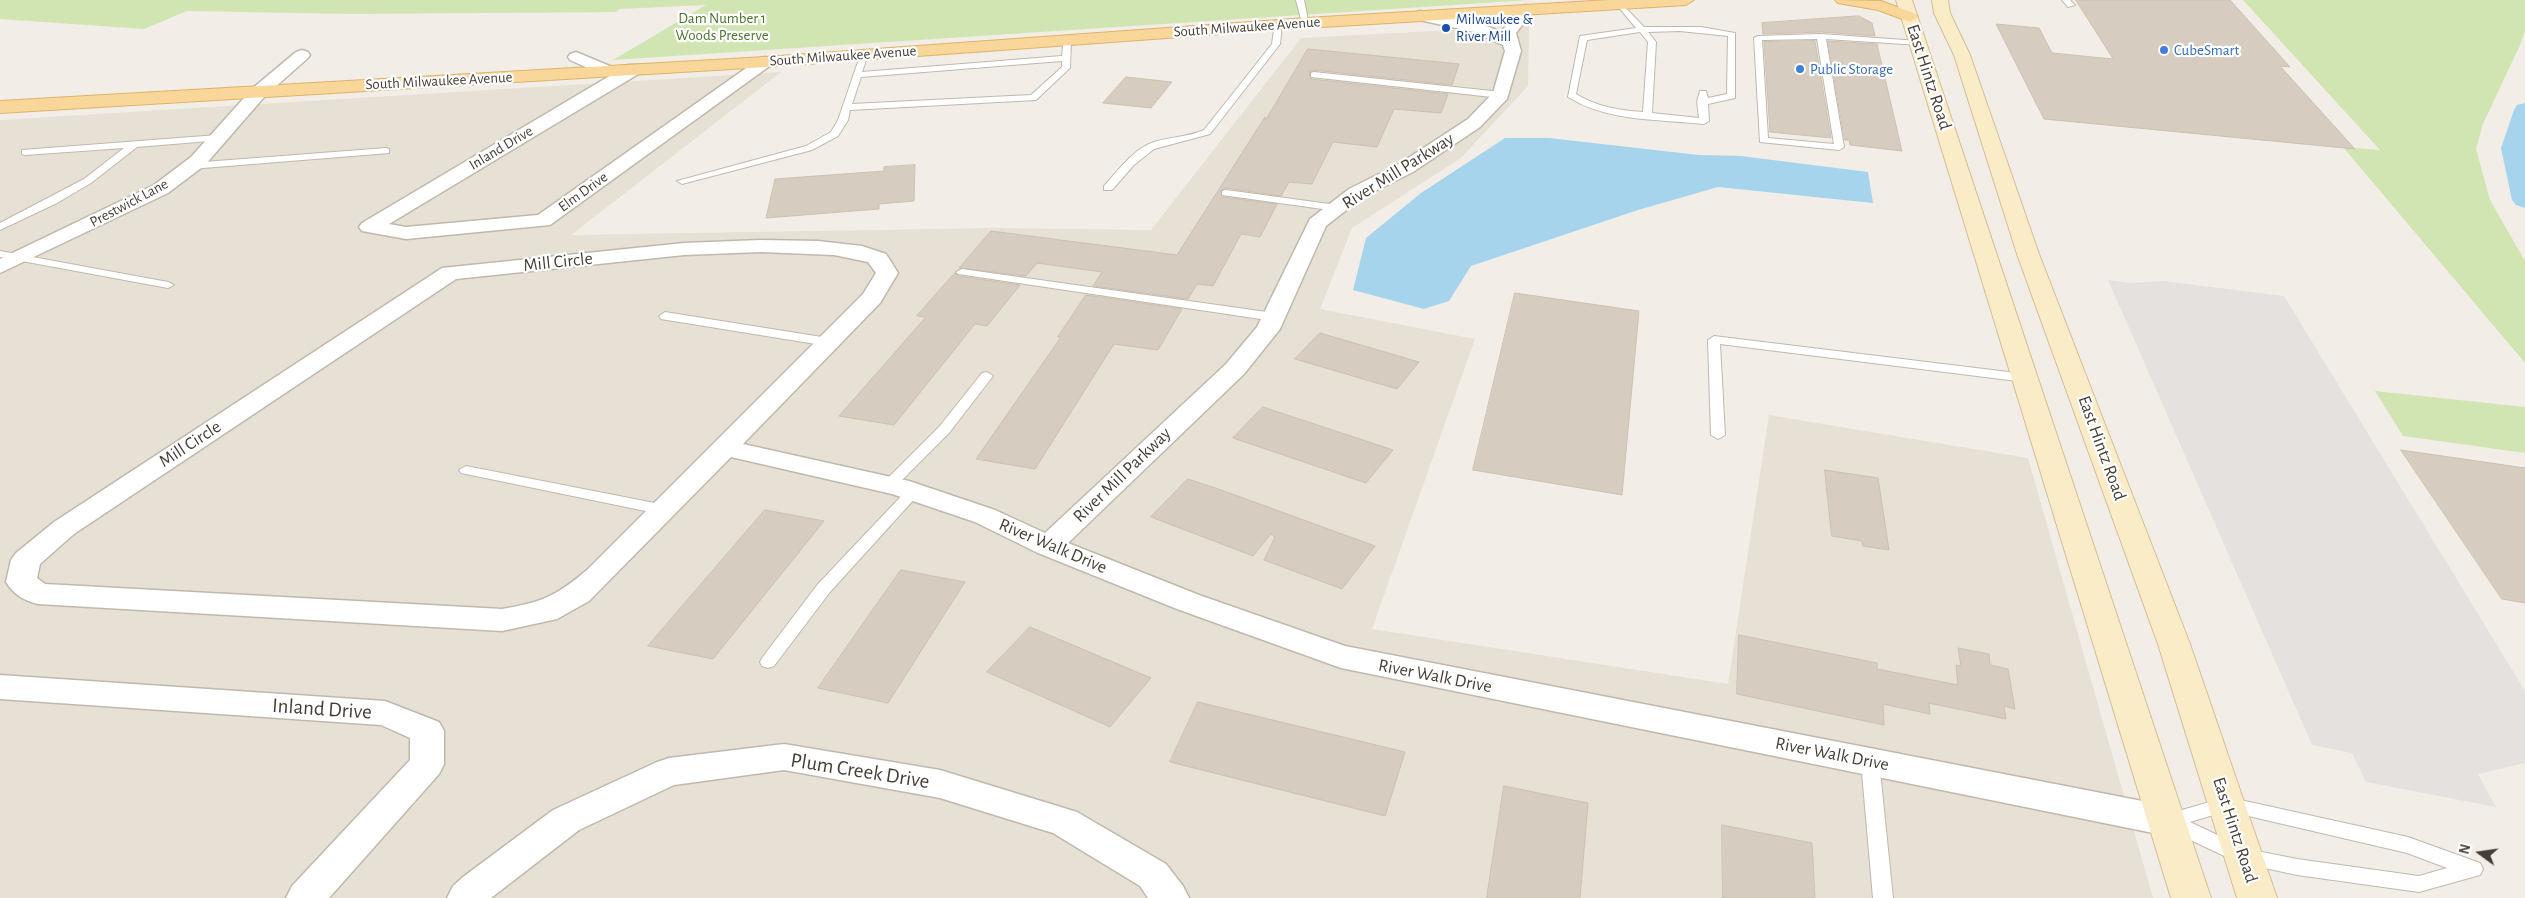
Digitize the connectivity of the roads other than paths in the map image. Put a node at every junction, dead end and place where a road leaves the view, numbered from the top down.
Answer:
1 (1300, 0) edge
2 (1686, 0) edge
3 (1843, 0) edge
4 (1904, 0) edge
5 (1620, 4) junction
6 (1925, 9) edge
7 (1526, 10) junction
8 (1420, 16) junction
9 (1306, 23) junction
10 (1278, 25) junction
11 (1702, 29) junction
12 (1643, 31) junction
13 (1821, 36) junction
14 (1067, 40) junction
15 (1702, 41) dead end
16 (1509, 42) junction
17 (1919, 43) junction
18 (864, 54) junction
19 (302, 55) dead end
20 (576, 57) dead end
21 (1066, 58) junction
22 (765, 62) junction
23 (634, 69) junction
24 (606, 71) junction
25 (857, 75) junction
26 (1314, 75) dead end
27 (260, 92) junction
28 (1501, 95) junction
29 (846, 106) junction
30 (0, 107) edge
31 (1647, 116) junction
32 (218, 138) junction
33 (134, 144) junction
34 (386, 151) dead end
35 (25, 152) dead end
36 (191, 166) junction
37 (682, 181) dead end
38 (1108, 188) dead end
39 (1226, 193) dead end
40 (1337, 208) junction
41 (0, 227) edge
42 (369, 227) joint
43 (0, 254) edge
44 (19, 258) junction
45 (0, 267) edge
46 (962, 272) dead end
47 (168, 285) dead end
48 (664, 316) dead end
49 (1274, 317) junction
50 (828, 342) junction
51 (986, 376) dead end
52 (2025, 378) junction
53 (1718, 435) dead end
54 (726, 448) junction
55 (466, 470) dead end
56 (901, 488) junction
57 (664, 510) junction
58 (1048, 546) junction
59 (768, 662) dead end
60 (0, 687) edge
61 (1870, 761) junction
62 (2227, 804) junction
63 (2168, 821) junction
64 (2244, 856) junction
65 (305, 898) edge
66 (466, 898) edge
67 (1170, 898) edge
68 (1883, 898) edge
69 (2191, 898) edge
70 (2257, 898) edge

1 - 9 lane
2 - 5 main road, South Milwaukee Avenue
3 - 6 main road
4 - 6 main road, East Hintz Road
5 - 7 main road, South Milwaukee Avenue
5 - 12 lane
6 - 17 main road, East Hintz Road
6 - 62 main road, East Hintz Road
7 - 8 main road, South Milwaukee Avenue
7 - 16 street
8 - 9 main road, South Milwaukee Avenue
8 - 16 street
9 - 10 main road, South Milwaukee Avenue
10 - 14 main road, South Milwaukee Avenue
10 - 38 lane
11 - 12 lane
11 - 15 lane
11 - 31 lane
12 - 31 lane
12 - 31 lane
13 - 13 lane
13 - 17 lane
14 - 18 main road, South Milwaukee Avenue
14 - 21 lane
16 - 28 street
17 - 52 main road, East Hintz Road
18 - 22 main road, South Milwaukee Avenue
18 - 25 lane
19 - 27 street, Prestwick Lane
20 - 24 street
21 - 25 lane
21 - 29 lane
22 - 23 main road, South Milwaukee Avenue
22 - 42 street, Elm Drive
23 - 24 main road, South Milwaukee Avenue
23 - 42 street, Inland Drive
24 - 27 main road, South Milwaukee Avenue
25 - 29 lane
26 - 28 lane
27 - 30 main road, South Milwaukee Avenue
27 - 32 street, Prestwick Lane
28 - 40 street, River Mill Parkway
29 - 37 lane
32 - 33 lane
32 - 36 street, Prestwick Lane
33 - 35 lane
33 - 41 lane
34 - 36 lane
36 - 44 street, Prestwick Lane
39 - 40 lane
40 - 49 street, River Mill Parkway
43 - 44 lane
44 - 45 street, Prestwick Lane
44 - 47 lane
46 - 49 lane
48 - 50 lane
49 - 58 street, River Mill Parkway
50 - 54 street, Mill Circle
50 - 57 street, Mill Circle
51 - 56 lane
52 - 53 lane
52 - 63 main road, East Hintz Road
54 - 56 street, River Walk Drive
54 - 57 street, Mill Circle
55 - 57 lane
56 - 58 street, River Walk Drive
56 - 59 lane
58 - 61 street, River Walk Drive
60 - 65 street, Inland Drive
61 - 63 street, River Walk Drive
61 - 68 lane
62 - 63 lane
62 - 64 main road, East Hintz Road
62 - 64 lane
63 - 64 lane
63 - 69 main road, East Hintz Road
64 - 70 main road, East Hintz Road
66 - 67 street, Plum Creek Drive

